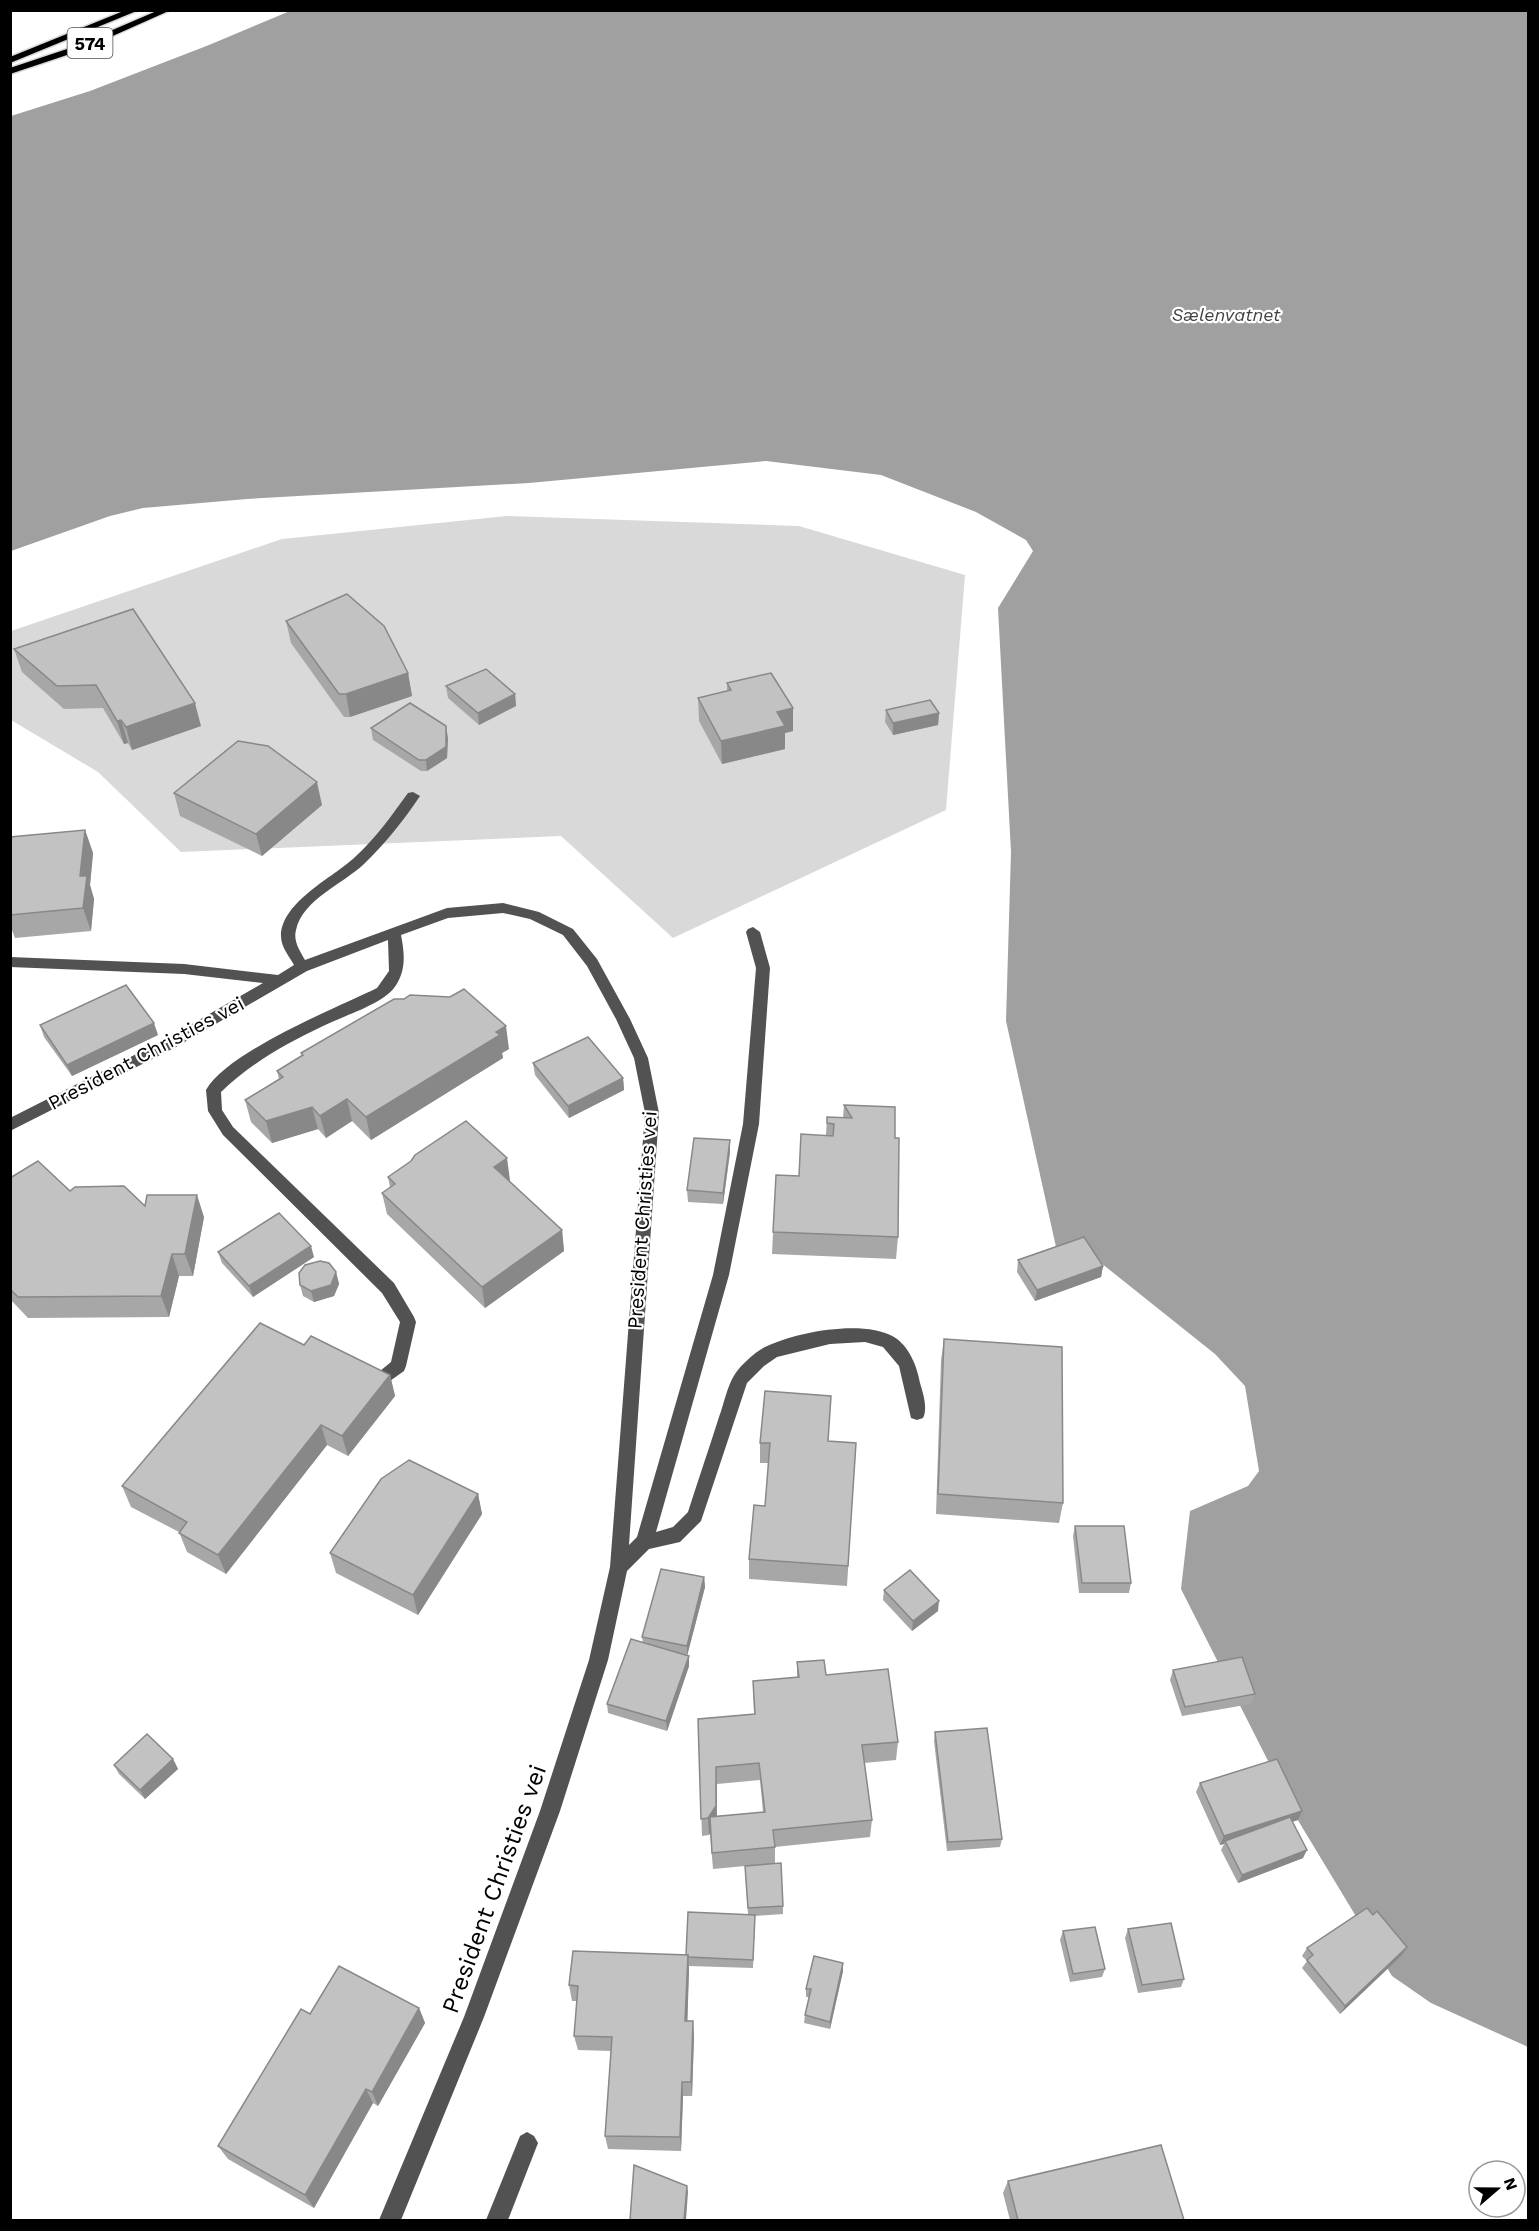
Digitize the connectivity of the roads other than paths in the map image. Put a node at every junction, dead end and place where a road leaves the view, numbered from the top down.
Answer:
1 (135, 10) edge
2 (168, 10) edge
3 (10, 60) edge
4 (10, 71) edge
5 (412, 796) dead end
6 (394, 932) junction
7 (753, 932) dead end
8 (10, 963) edge
9 (302, 967) junction
10 (280, 980) junction
11 (10, 1125) edge
12 (380, 1382) edge
13 (917, 1413) dead end
14 (645, 1541) junction
15 (619, 1567) junction
16 (527, 2143) dead end
17 (390, 2220) edge
18 (497, 2220) edge

1 - 3 main road, 574
2 - 4 main road, 574
5 - 9 street
6 - 9 street, President Christies vei
6 - 12 street
6 - 15 street, President Christies vei
7 - 14 street
8 - 10 street, President Christies vei
9 - 10 street, President Christies vei
10 - 11 street, President Christies vei
13 - 14 street
14 - 15 street
15 - 17 street, President Christies vei
16 - 18 street

